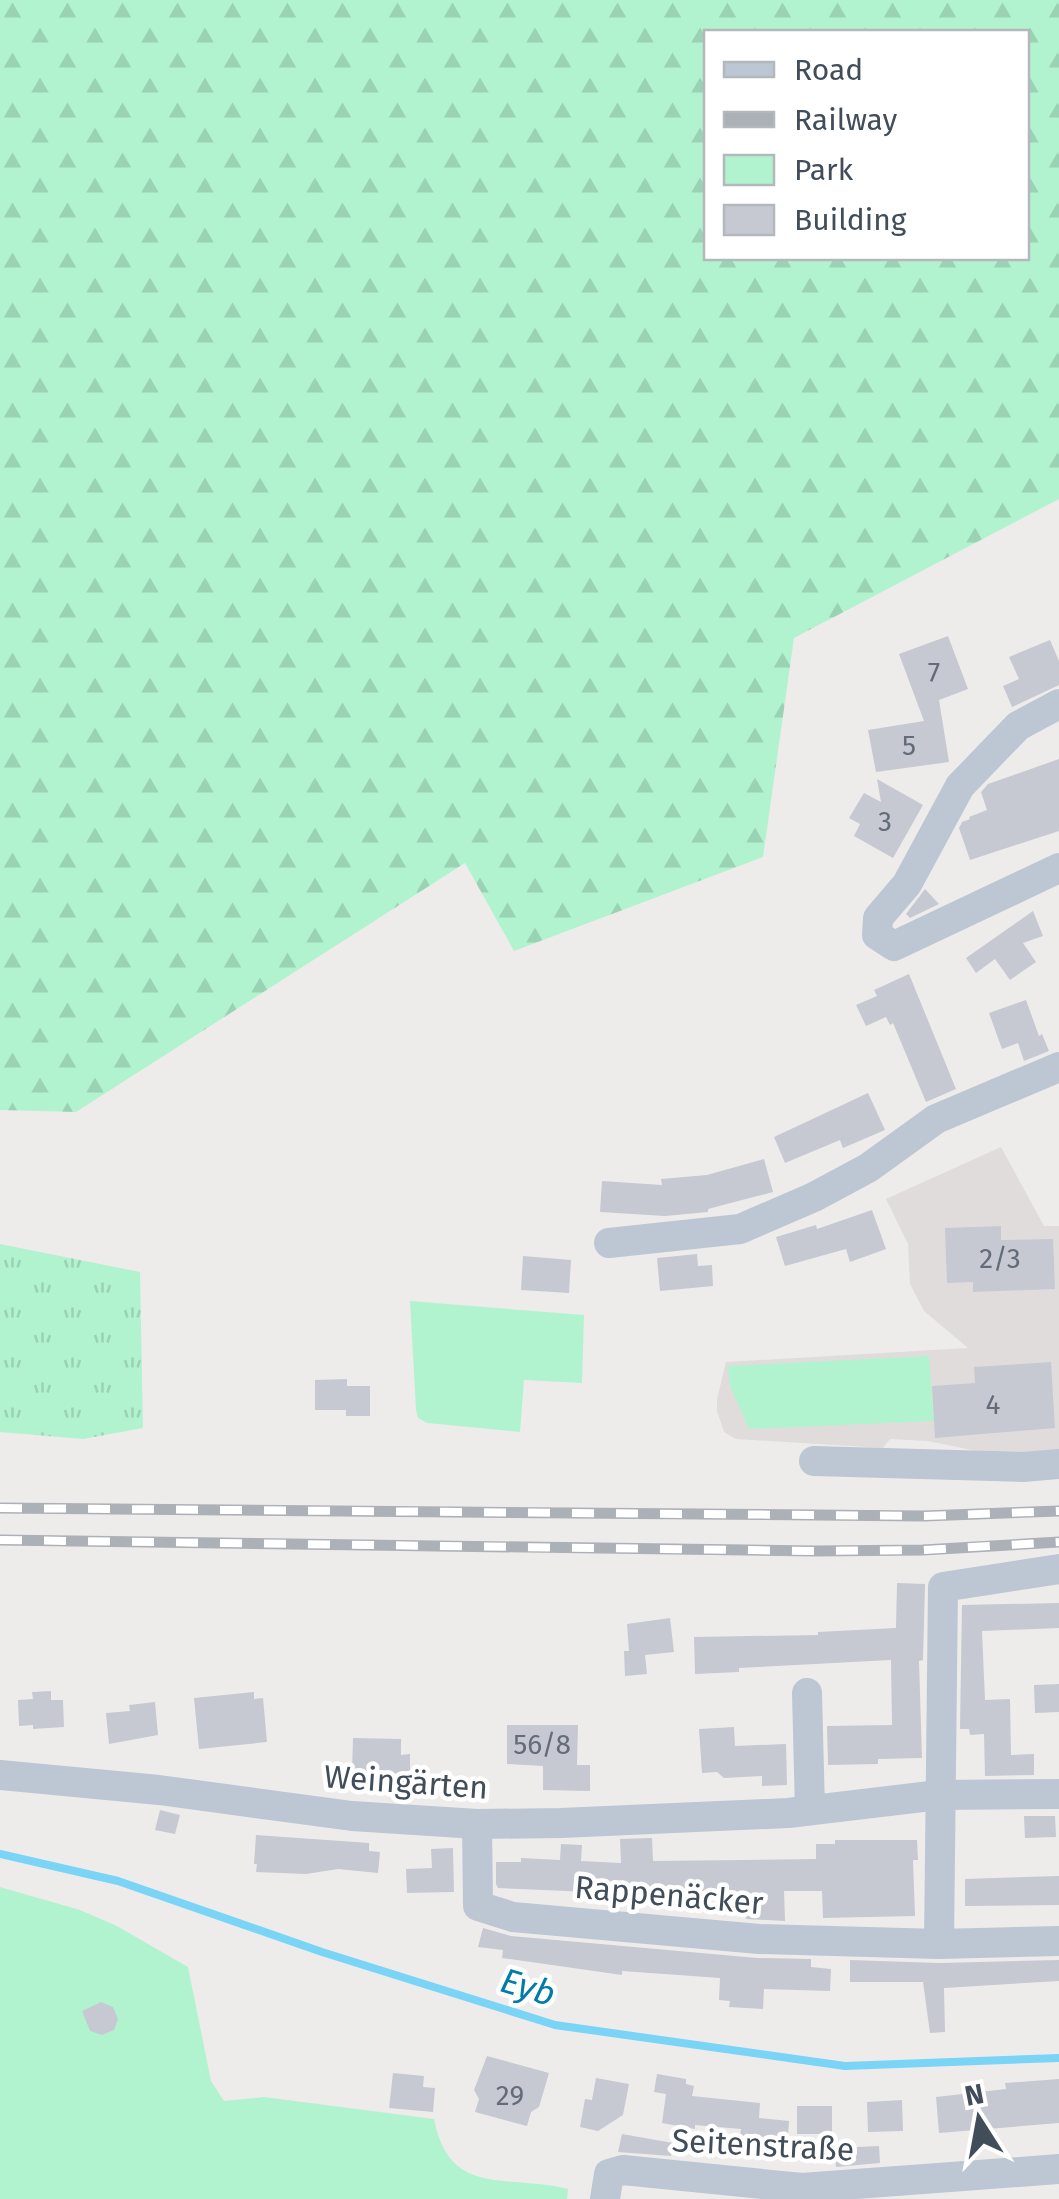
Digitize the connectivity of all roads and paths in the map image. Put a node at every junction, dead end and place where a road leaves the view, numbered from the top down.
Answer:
1 (1059, 704) edge
2 (1059, 868) edge
3 (1059, 1067) edge
4 (609, 1243) dead end
5 (814, 1461) dead end
6 (1059, 1464) edge
7 (1059, 1569) edge
8 (807, 1692) dead end
9 (0, 1775) edge
10 (1059, 1794) edge
11 (939, 1795) junction
12 (810, 1810) junction
13 (477, 1824) junction
14 (1059, 1940) edge
15 (940, 1944) junction
16 (1059, 2169) edge
17 (605, 2199) edge

1 - 2 street
3 - 4 street
5 - 6 street
7 - 11 street
8 - 12 street
9 - 13 street, Weingärten
10 - 11 street, Weingärten
11 - 12 street, Weingärten
11 - 15 street
12 - 13 street, Weingärten
13 - 15 street, Rappenäcker
14 - 15 street, Rappenäcker
16 - 17 street, Seitenstraße

